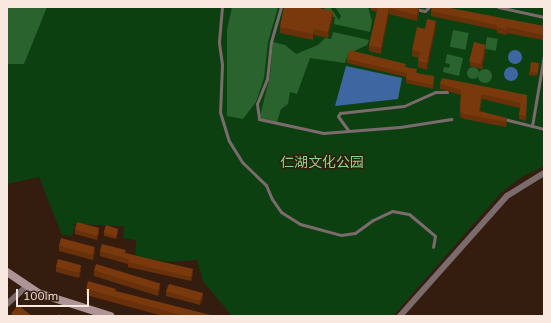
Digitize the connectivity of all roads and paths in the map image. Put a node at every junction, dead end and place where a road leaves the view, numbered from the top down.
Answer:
1 (222, 7) edge
2 (281, 7) edge
3 (429, 7) edge
4 (498, 7) edge
5 (412, 8) edge
6 (544, 17) edge
7 (544, 55) edge
8 (446, 92) dead end
9 (499, 118) edge
10 (451, 119) dead end
11 (532, 126) junction
12 (544, 129) edge
13 (348, 130) junction
14 (544, 173) edge
15 (433, 247) dead end
16 (7, 272) edge
17 (26, 287) junction
18 (7, 304) edge
19 (110, 316) edge
20 (400, 316) edge

1 - 15 lane
2 - 13 lane
3 - 5 lane
4 - 6 lane
7 - 11 lane
8 - 13 lane
9 - 11 lane
10 - 13 lane
11 - 12 lane
14 - 20 street
16 - 17 street
17 - 18 street
17 - 19 street

